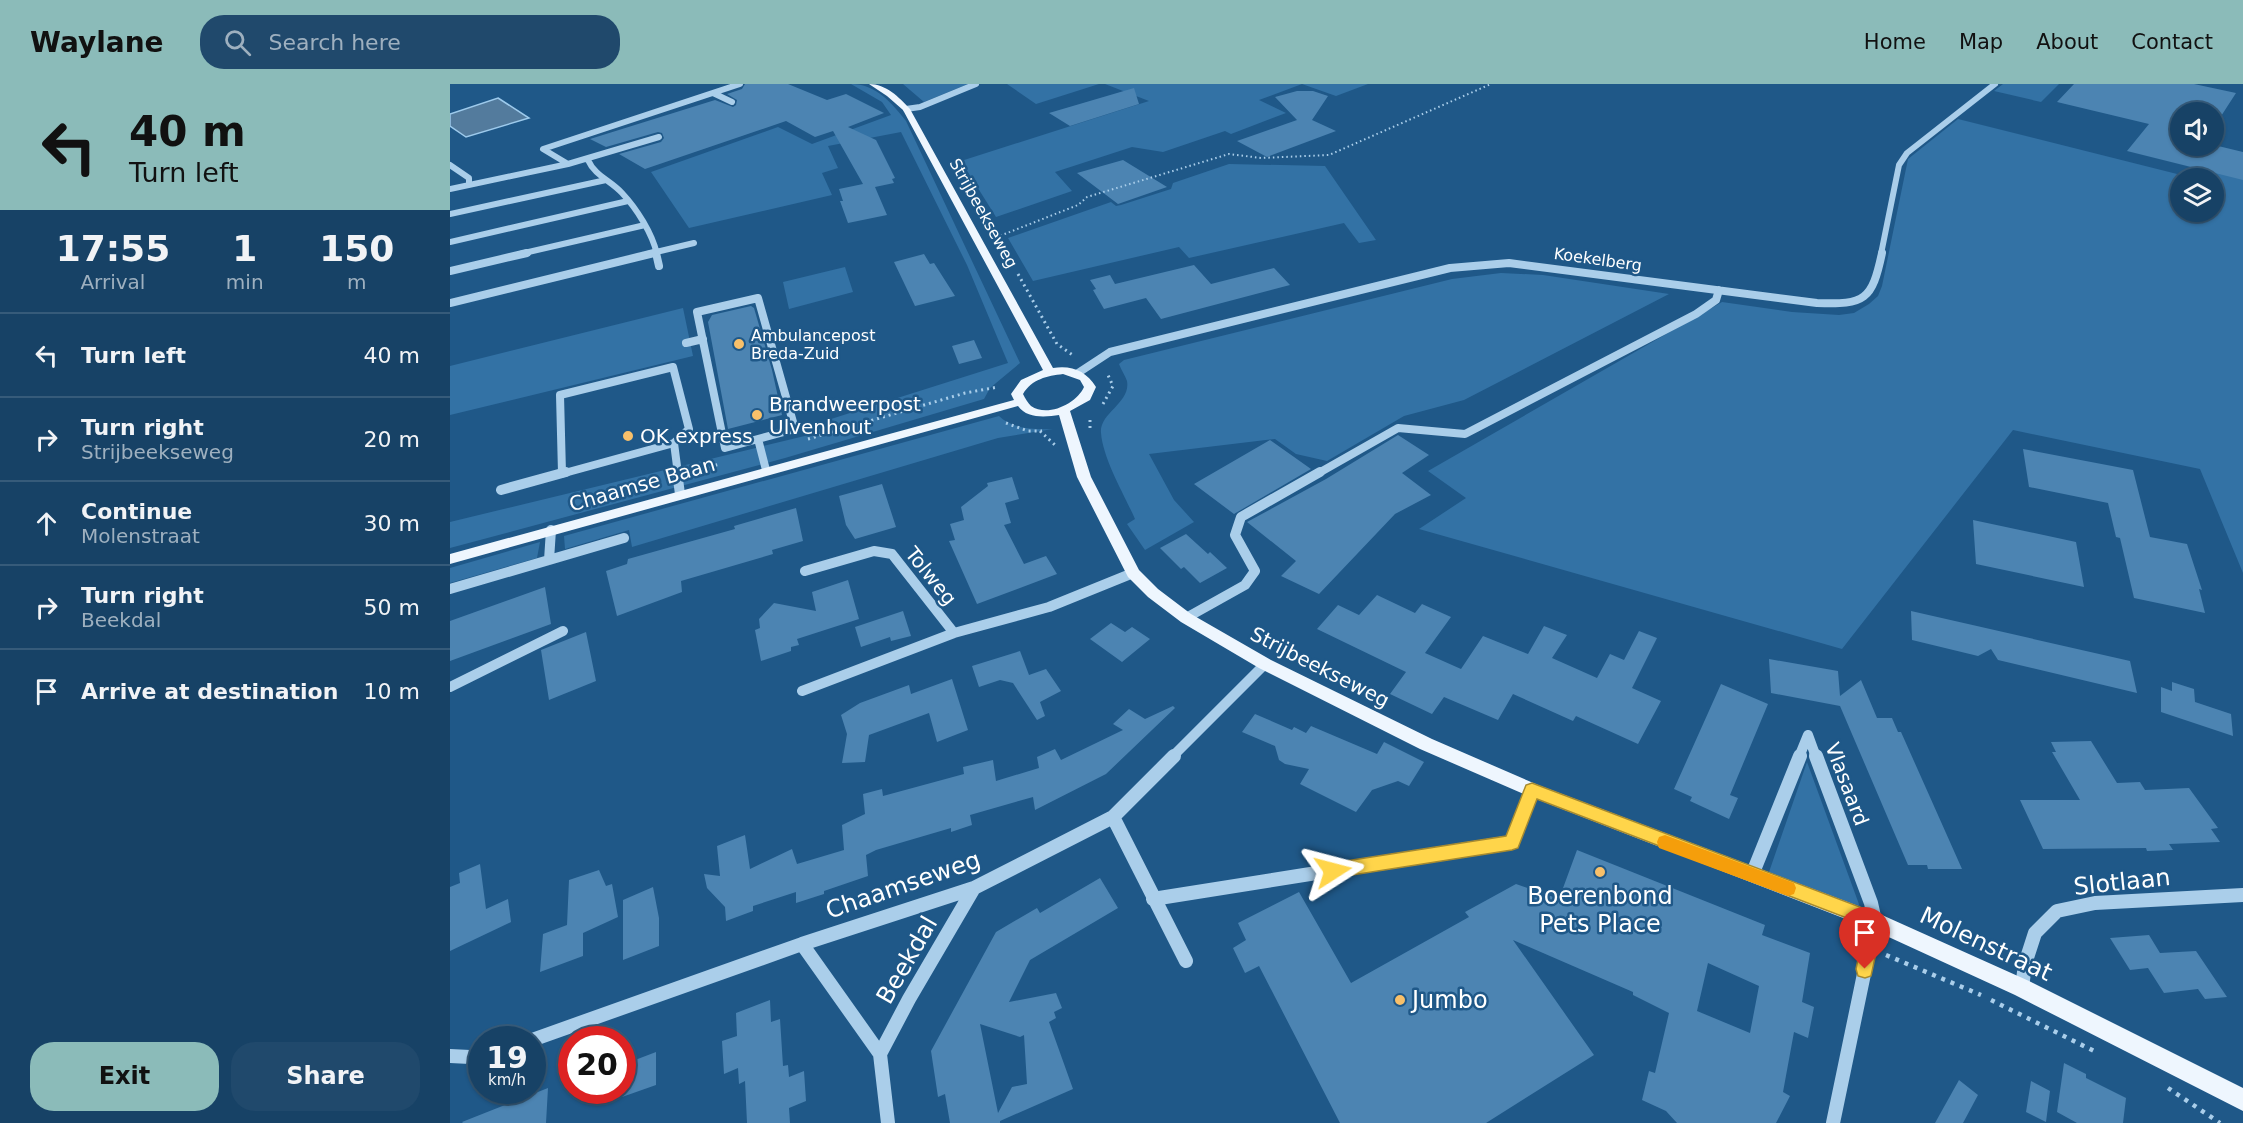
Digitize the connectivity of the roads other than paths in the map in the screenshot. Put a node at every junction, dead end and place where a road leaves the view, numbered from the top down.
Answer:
1 (740, 84) edge
2 (873, 84) edge
3 (976, 84) edge
4 (1995, 84) edge
5 (713, 93) junction
6 (732, 102) dead end
7 (906, 109) junction
8 (659, 137) dead end
9 (588, 160) junction
10 (568, 164) junction
11 (450, 165) edge
12 (606, 180) junction
13 (470, 185) junction
14 (450, 189) edge
15 (628, 201) junction
16 (450, 214) edge
17 (645, 225) junction
18 (450, 242) edge
19 (694, 243) dead end
20 (657, 252) junction
21 (660, 267) dead end
22 (450, 271) edge
23 (1719, 290) junction
24 (450, 303) edge
25 (703, 339) junction
26 (686, 343) dead end
27 (1049, 371) junction
28 (1078, 373) junction
29 (1019, 402) junction
30 (1064, 411) junction
31 (758, 439) junction
32 (674, 443) junction
33 (766, 470) junction
34 (562, 473) junction
35 (501, 490) dead end
36 (680, 494) junction
37 (551, 530) junction
38 (624, 537) dead end
39 (450, 559) edge
40 (549, 560) junction
41 (805, 571) dead end
42 (1133, 573) junction
43 (450, 589) edge
44 (1186, 618) junction
45 (563, 632) dead end
46 (954, 633) junction
47 (1265, 664) junction
48 (450, 687) edge
49 (802, 691) dead end
50 (1532, 790) junction
51 (1113, 817) junction
52 (1665, 842) joint
53 (1752, 875) junction
54 (974, 888) junction
55 (2243, 895) edge
56 (1154, 899) junction
57 (1875, 921) junction
58 (802, 944) junction
59 (1186, 961) dead end
60 (2022, 988) junction
61 (546, 1035) edge
62 (880, 1054) junction
63 (450, 1056) edge
64 (468, 1057) edge
65 (2243, 1100) edge
66 (888, 1123) edge
67 (1833, 1123) edge

1 - 5 street
2 - 7 main road, Strijbeekseweg
3 - 7 street
4 - 23 street, Koekelberg
5 - 6 street
5 - 10 street
7 - 27 main road, Strijbeekseweg
8 - 9 street
9 - 10 street
9 - 12 street
10 - 13 street
11 - 13 street
12 - 15 street
12 - 16 street
13 - 14 street
15 - 17 street
15 - 18 street
17 - 20 street
17 - 22 street
19 - 20 street
20 - 21 street
20 - 24 street
23 - 28 street, Koekelberg
23 - 44 street
25 - 26 street
25 - 31 street
25 - 31 street
27 - 28 main road
27 - 29 main road
28 - 30 main road
29 - 30 main road
29 - 33 main road, Chaamse Baan
30 - 42 main road, Strijbeekseweg
31 - 33 street
32 - 34 street
32 - 34 street
32 - 36 street
33 - 36 main road, Chaamse Baan
34 - 35 street
36 - 37 main road, Chaamse Baan
37 - 39 main road, Chaamse Baan
37 - 40 street
38 - 40 street
40 - 43 street
41 - 46 street, Tolweg
42 - 44 main road, Strijbeekseweg
42 - 46 street, Tolweg
44 - 47 main road, Strijbeekseweg
45 - 48 street
46 - 49 street, Tolweg
47 - 50 main road, Strijbeekseweg
47 - 51 street, Chaamseweg
50 - 52 main road, Strijbeekseweg
50 - 56 street
51 - 54 street, Chaamseweg
51 - 56 street
52 - 53 main road, Molenstraat
53 - 57 main road, Molenstraat
53 - 57 street, Vlasaard
54 - 58 street, Chaamseweg
54 - 62 street, Beekdal
55 - 60 street, Slotlaan
56 - 59 street
57 - 60 main road, Molenstraat
57 - 67 street
58 - 61 street, Chaamseweg
58 - 62 street, Beekdal
60 - 65 main road, Molenstraat
62 - 66 street, Beekdal
63 - 64 street

